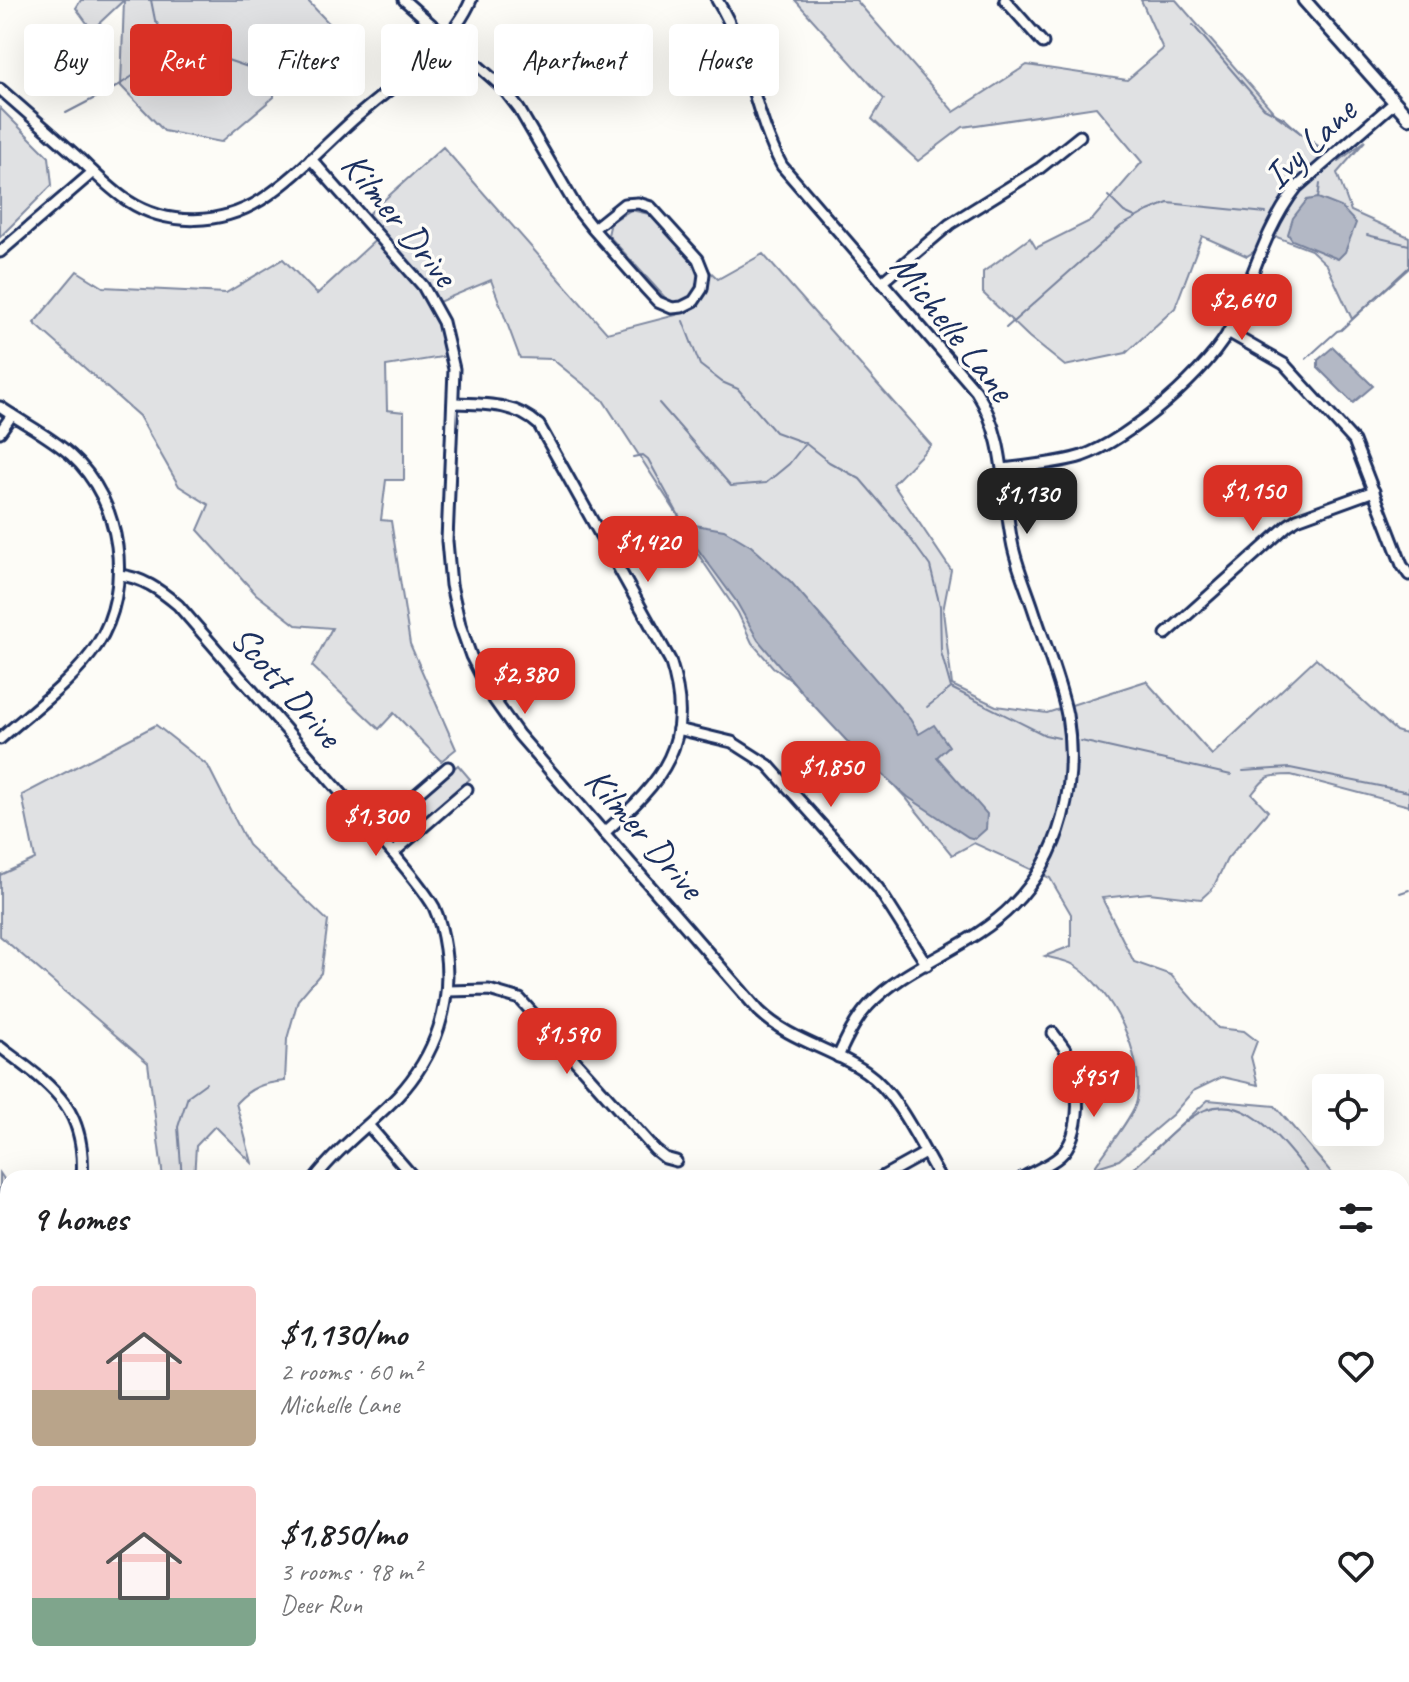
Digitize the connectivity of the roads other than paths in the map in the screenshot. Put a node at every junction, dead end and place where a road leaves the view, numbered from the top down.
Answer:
1 (404, 0) edge
2 (471, 0) edge
3 (717, 0) edge
4 (1005, 0) edge
5 (1304, 0) edge
6 (432, 24) edge
7 (458, 24) edge
8 (1043, 43) dead end
9 (478, 65) edge
10 (0, 89) edge
11 (381, 96) edge
12 (1395, 102) junction
13 (1409, 118) edge
14 (1080, 136) dead end
15 (311, 159) junction
16 (93, 172) junction
17 (593, 229) junction
18 (0, 252) edge
19 (882, 282) junction
20 (1228, 332) junction
21 (455, 403) junction
22 (0, 407) edge
23 (12, 415) junction
24 (0, 432) edge
25 (1003, 469) junction
26 (1374, 491) junction
27 (119, 575) junction
28 (1409, 575) edge
29 (1166, 634) dead end
30 (678, 729) junction
31 (0, 739) edge
32 (448, 767) dead end
33 (467, 789) dead end
34 (374, 831) junction
35 (604, 833) junction
36 (393, 853) junction
37 (927, 965) junction
38 (447, 991) junction
39 (1053, 1033) dead end
40 (0, 1047) edge
41 (838, 1057) junction
42 (368, 1125) junction
43 (925, 1153) junction
44 (676, 1161) dead end
45 (81, 1170) edge
46 (321, 1170) edge
47 (407, 1170) edge
48 (894, 1170) edge
49 (935, 1170) edge
50 (1036, 1170) edge

1 - 6 street
2 - 7 street
3 - 19 street, Michelle Lane
4 - 8 street
5 - 12 street
9 - 17 street
10 - 16 street
11 - 15 street
12 - 13 street
12 - 20 street, Ivy Lane
14 - 19 street
15 - 16 street
15 - 21 street, Kilmer Drive
16 - 18 street
17 - 17 street
19 - 25 street, Michelle Lane
20 - 25 street, Ivy Lane
20 - 26 street
21 - 30 street
21 - 35 street, Kilmer Drive
22 - 23 street
23 - 24 street
23 - 27 street
25 - 37 street, Michelle Lane
26 - 28 street
26 - 29 street
27 - 31 street
27 - 34 street, Scott Drive
30 - 35 street
30 - 37 street
32 - 34 street
33 - 36 street
34 - 36 street, Scott Drive
35 - 41 street, Kilmer Drive
36 - 38 street, Scott Drive
37 - 41 street, Michelle Lane
38 - 42 street, Scott Drive
38 - 44 street
39 - 50 street
40 - 45 street
41 - 43 street, Kilmer Drive
42 - 46 street, Scott Drive
42 - 47 street
43 - 48 street
43 - 49 street, Kilmer Drive

